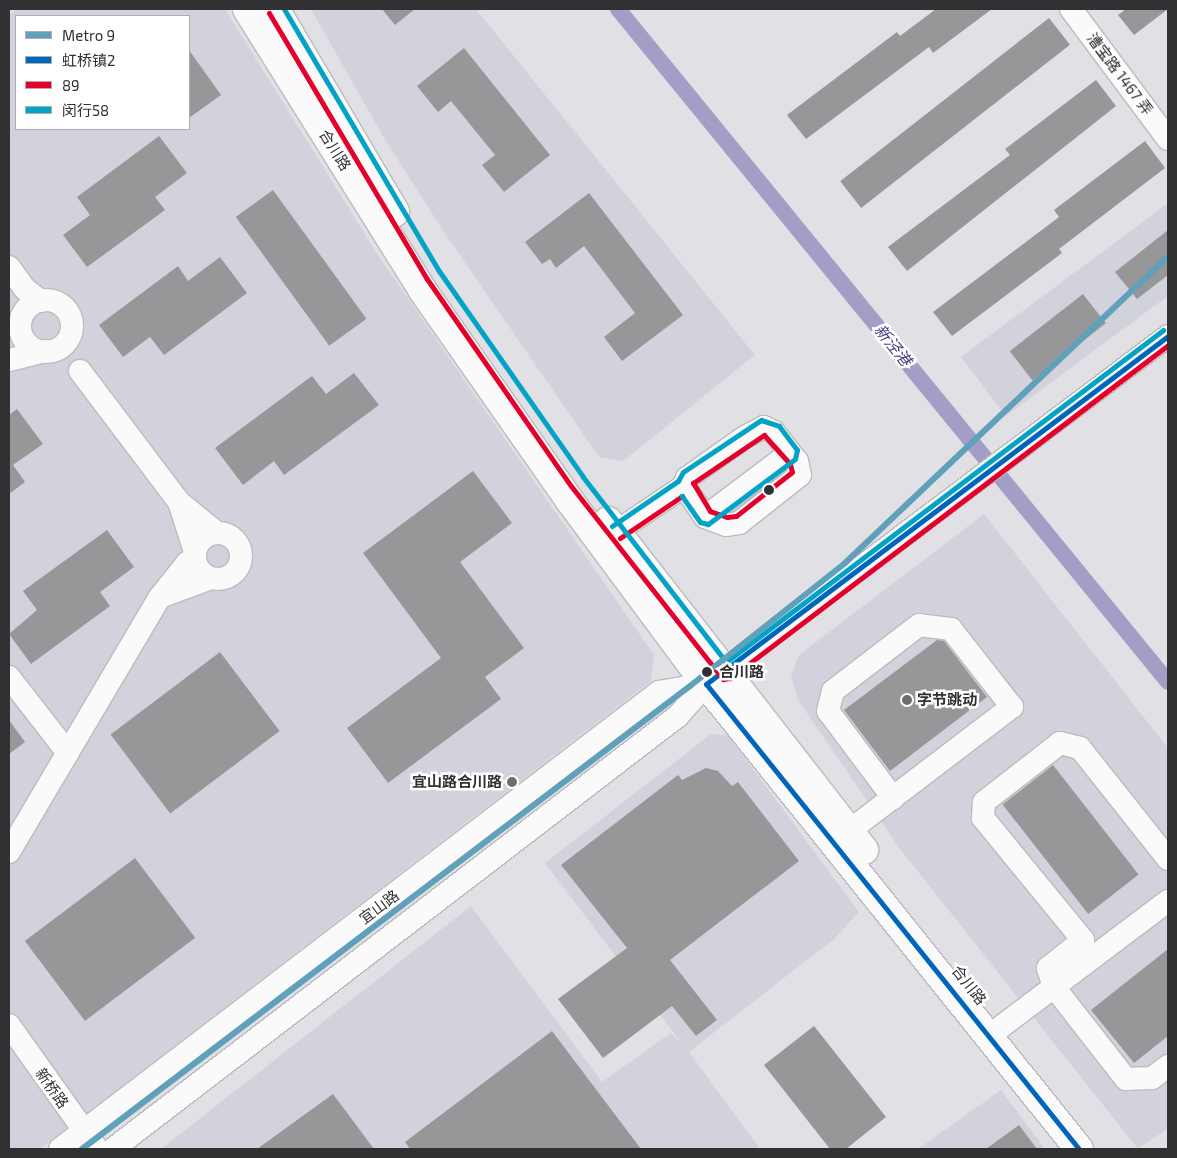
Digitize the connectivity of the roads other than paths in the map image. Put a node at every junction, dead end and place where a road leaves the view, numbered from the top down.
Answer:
1 (247, 9) edge
2 (275, 9) edge
3 (1071, 9) edge
4 (1168, 139) edge
5 (9, 266) edge
6 (9, 284) edge
7 (41, 301) junction
8 (17, 327) edge
9 (1168, 336) edge
10 (69, 337) junction
11 (48, 351) junction
12 (9, 360) edge
13 (80, 371) junction
14 (684, 486) junction
15 (179, 502) junction
16 (616, 532) junction
17 (217, 533) junction
18 (195, 555) junction
19 (211, 578) junction
20 (160, 597) junction
21 (9, 677) edge
22 (715, 678) junction
23 (68, 753) junction
24 (893, 798) junction
25 (849, 832) junction
26 (9, 852) edge
27 (1168, 859) edge
28 (1168, 901) edge
29 (1054, 987) junction
30 (9, 1025) edge
31 (1002, 1026) junction
32 (1168, 1066) edge
33 (83, 1131) junction
34 (1084, 1143) edge
35 (60, 1149) edge
36 (98, 1149) edge
37 (113, 1149) edge

1 - 22 main road, 合川路
2 - 16 main road, 合川路
3 - 4 street, 漕宝路 1467 弄
5 - 7 street
6 - 8 street
7 - 8 street
7 - 10 street
8 - 11 street
9 - 22 street, 宜山路
10 - 11 street
10 - 13 street
11 - 12 street
11 - 13 street
13 - 15 street
14 - 14 street
14 - 16 street
15 - 17 street
15 - 18 street
16 - 22 main road, 合川路
17 - 18 street
17 - 19 street
18 - 19 street
18 - 20 street
19 - 20 street
20 - 23 street
21 - 23 street
22 - 25 main road, 合川路
22 - 33 street, 宜山路
22 - 34 main road, 合川路
22 - 37 street, 宜山路
23 - 26 street
24 - 24 street
24 - 25 street
25 - 31 main road, 合川路
27 - 29 street
28 - 29 street
29 - 31 street
29 - 32 street
30 - 33 street, 新桥路
31 - 34 main road, 合川路
33 - 35 street, 宜山路
33 - 36 street, 新桥路

